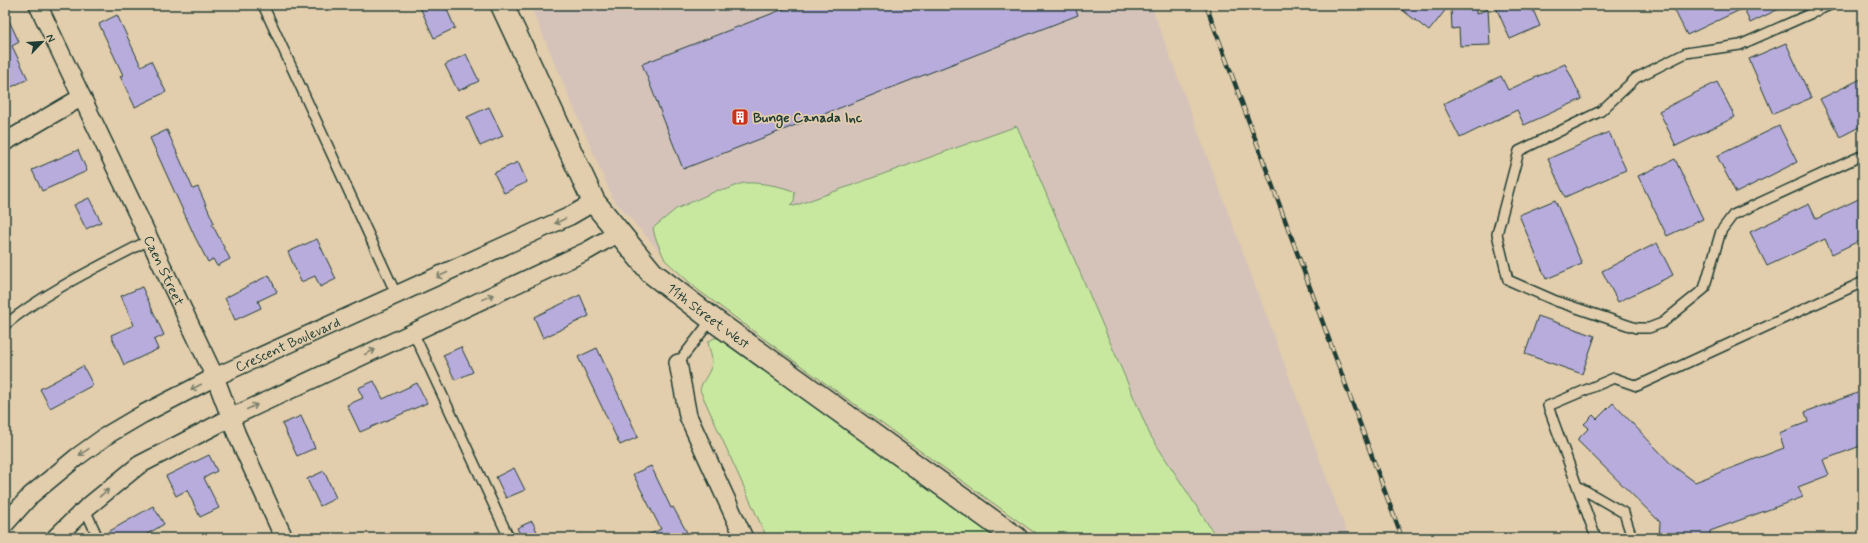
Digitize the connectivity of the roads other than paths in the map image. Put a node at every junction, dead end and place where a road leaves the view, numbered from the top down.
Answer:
1 (38, 5) edge
2 (263, 5) edge
3 (502, 5) edge
4 (1830, 5) edge
5 (82, 97) junction
6 (5, 142) edge
7 (1863, 155) edge
8 (594, 202) junction
9 (618, 233) junction
10 (149, 240) junction
11 (1863, 282) edge
12 (397, 296) junction
13 (712, 319) junction
14 (5, 325) edge
15 (414, 332) junction
16 (678, 363) joint
17 (215, 377) junction
18 (232, 417) junction
19 (1579, 487) junction
20 (85, 509) junction
21 (5, 524) edge
22 (55, 538) edge
23 (98, 538) edge
24 (284, 538) edge
25 (509, 538) edge
26 (744, 538) edge
27 (1016, 538) edge
28 (1596, 538) edge
29 (1632, 538) edge

1 - 5 street, Caen Street
2 - 12 lane
3 - 8 main road, 11th Street West
4 - 7 lane
5 - 6 street
5 - 10 street, Caen Street
8 - 9 main road, 11th Street West
8 -> 12 street, Crescent Boulevard
9 - 13 main road, 11th Street West
15 -> 9 street
10 - 14 lane
10 - 17 street, Caen Street
11 - 19 lane
12 - 17 street, Crescent Boulevard
13 - 16 lane
13 - 27 main road, 11th Street West
18 -> 15 street
15 - 25 lane
16 - 26 street
17 - 18 street, Caen Street
17 -> 21 street, Crescent Boulevard
20 -> 18 street
18 - 24 street, Caen Street
19 - 28 lane
19 - 29 lane
20 - 22 street
20 - 23 lane

